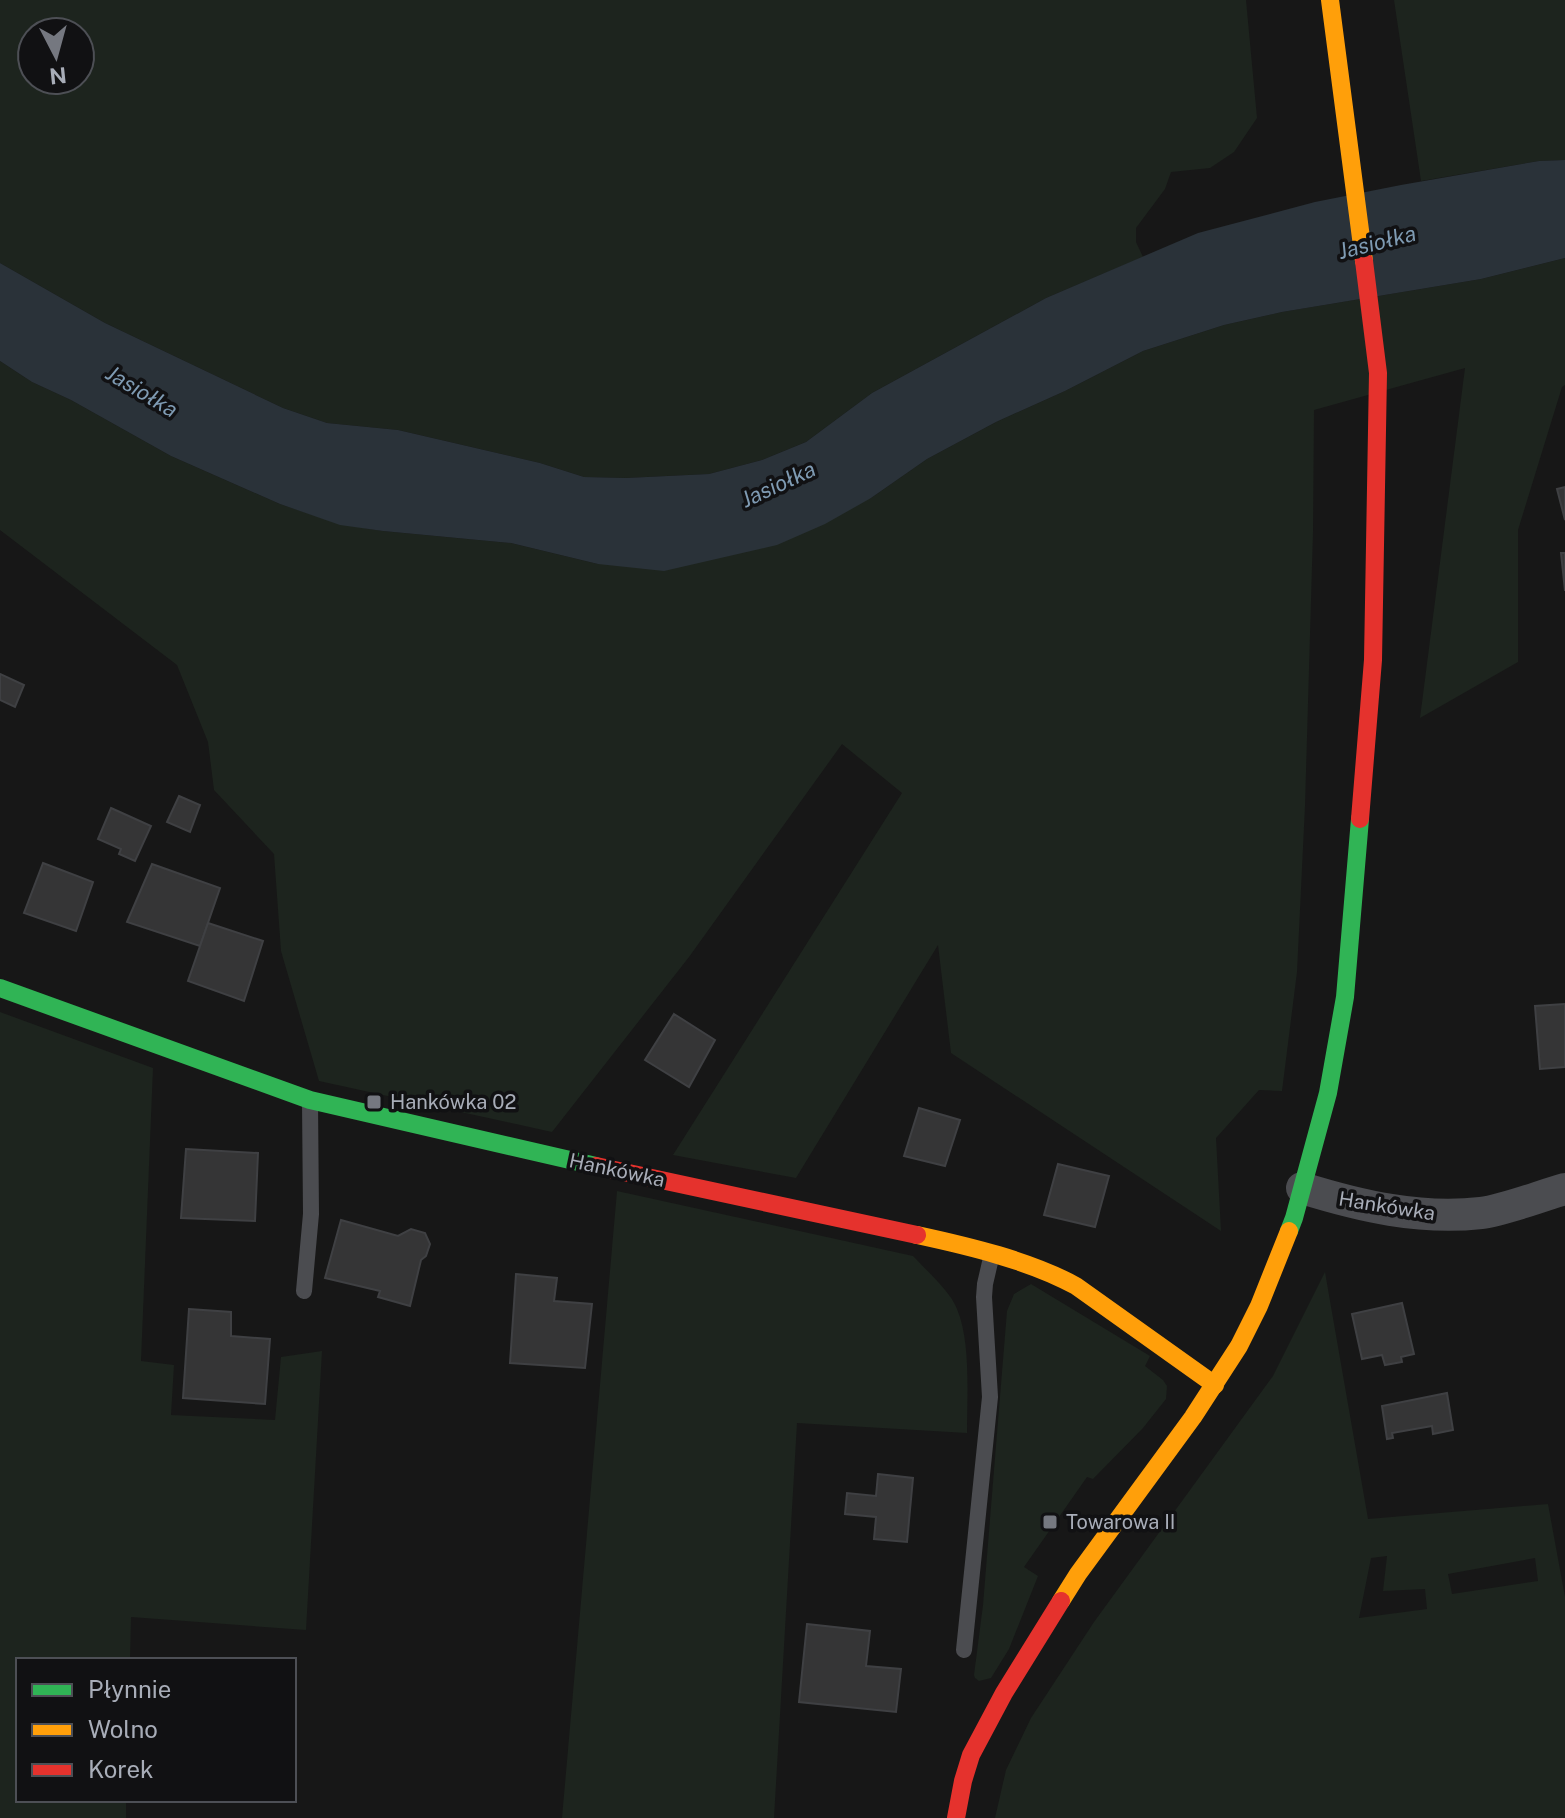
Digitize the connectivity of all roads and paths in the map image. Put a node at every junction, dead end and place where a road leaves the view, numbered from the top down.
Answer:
1 (1330, 0) edge
2 (0, 988) edge
3 (310, 1100) junction
4 (1302, 1188) junction
5 (1565, 1189) edge
6 (992, 1254) junction
7 (304, 1291) dead end
8 (1215, 1385) junction
9 (964, 1650) dead end
10 (956, 1818) edge

1 - 4 street
2 - 3 street, Hankówka
3 - 6 street, Hankówka
3 - 7 lane
4 - 5 street, Hankówka
4 - 8 street
6 - 8 street, Hankówka
6 - 9 lane
8 - 10 street

